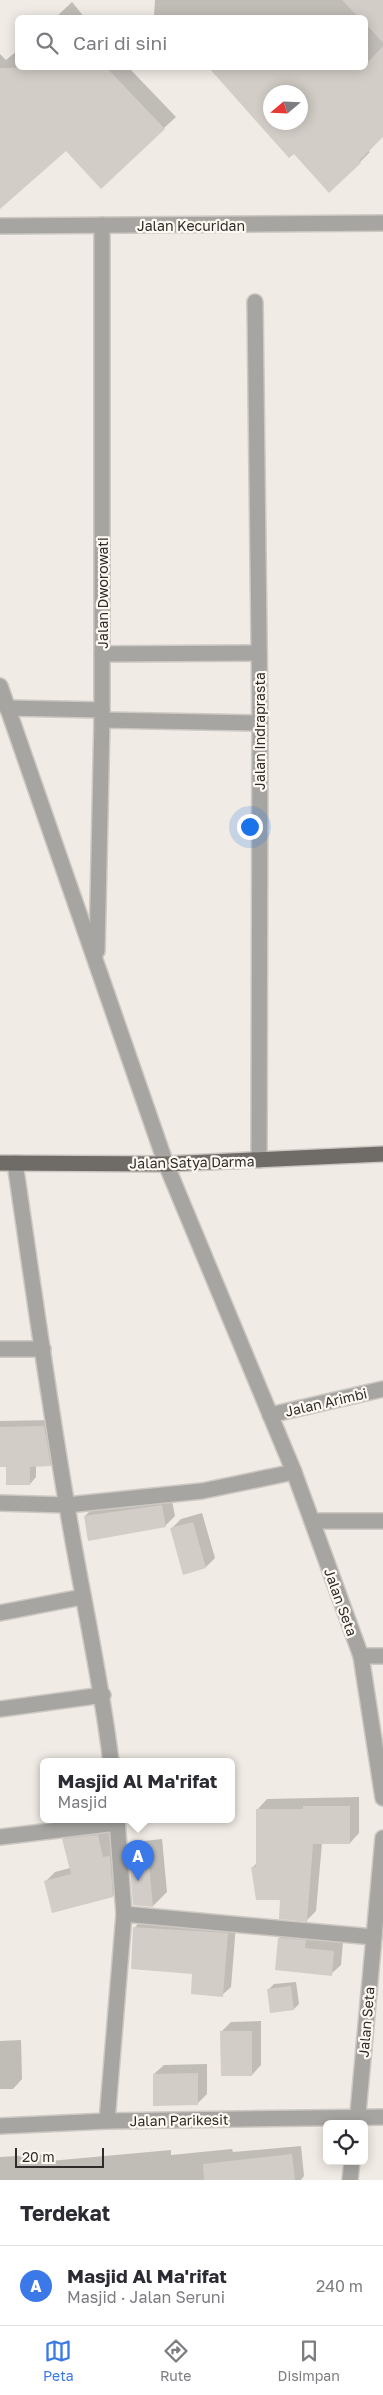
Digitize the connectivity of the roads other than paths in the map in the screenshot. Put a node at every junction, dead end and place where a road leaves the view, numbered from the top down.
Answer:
1 (383, 223) edge
2 (102, 225) junction
3 (0, 226) edge
4 (255, 302) dead end
5 (259, 653) junction
6 (102, 654) junction
7 (0, 686) edge
8 (7, 708) junction
9 (102, 715) junction
10 (260, 723) junction
11 (97, 961) junction
12 (383, 1154) edge
13 (259, 1160) junction
14 (7, 1163) edge
15 (166, 1164) junction
16 (0, 1349) edge
17 (43, 1350) junction
18 (383, 1389) edge
19 (270, 1415) junction
20 (294, 1472) junction
21 (0, 1503) edge
22 (67, 1505) junction
23 (312, 1521) junction
24 (383, 1521) edge
25 (82, 1597) junction
26 (0, 1613) edge
27 (360, 1656) junction
28 (383, 1656) edge
29 (103, 1695) junction
30 (0, 1709) edge
31 (111, 1758) edge
32 (383, 1790) edge
33 (383, 1798) edge
34 (102, 1823) edge
35 (117, 1823) edge
36 (0, 1837) edge
37 (383, 1838) edge
38 (124, 1914) junction
39 (373, 1936) junction
40 (383, 2117) edge
41 (323, 2120) edge
42 (358, 2120) edge
43 (107, 2121) junction
44 (0, 2126) edge
45 (352, 2165) edge
46 (350, 2180) edge

1 - 2 street, Jalan Kecuridan
2 - 3 street, Jalan Kecuridan
2 - 6 street, Jalan Dworowati
4 - 5 street, Jalan Indraprasta
5 - 6 street
5 - 10 street, Jalan Indraprasta
6 - 9 street, Jalan Dworowati
7 - 8 street, Jalan Seta
8 - 9 street
8 - 11 street, Jalan Seta
9 - 10 street
9 - 11 street, Jalan Dworowati
10 - 13 street, Jalan Indraprasta
11 - 15 street, Jalan Seta
12 - 13 main road, Jalan Satya Darma
13 - 15 main road, Jalan Satya Darma
14 - 15 main road, Jalan Satya Darma
14 - 17 street
15 - 19 street, Jalan Seta
16 - 17 street
17 - 22 street
18 - 19 street, Jalan Arimbi
19 - 20 street, Jalan Seta
20 - 22 street
20 - 23 street, Jalan Seta
21 - 22 street
22 - 25 street
23 - 24 street
23 - 27 street, Jalan Seta
25 - 26 street
25 - 29 street
27 - 28 street
27 - 32 street, Jalan Seta
29 - 30 street
29 - 31 street
32 - 33 street, Jalan Seta
34 - 36 street
35 - 38 street
37 - 39 street, Jalan Seta
38 - 39 street
38 - 43 street
39 - 42 street, Jalan Seta
40 - 42 street, Jalan Parikesit
41 - 43 street, Jalan Parikesit
43 - 44 street, Jalan Parikesit
45 - 46 street

